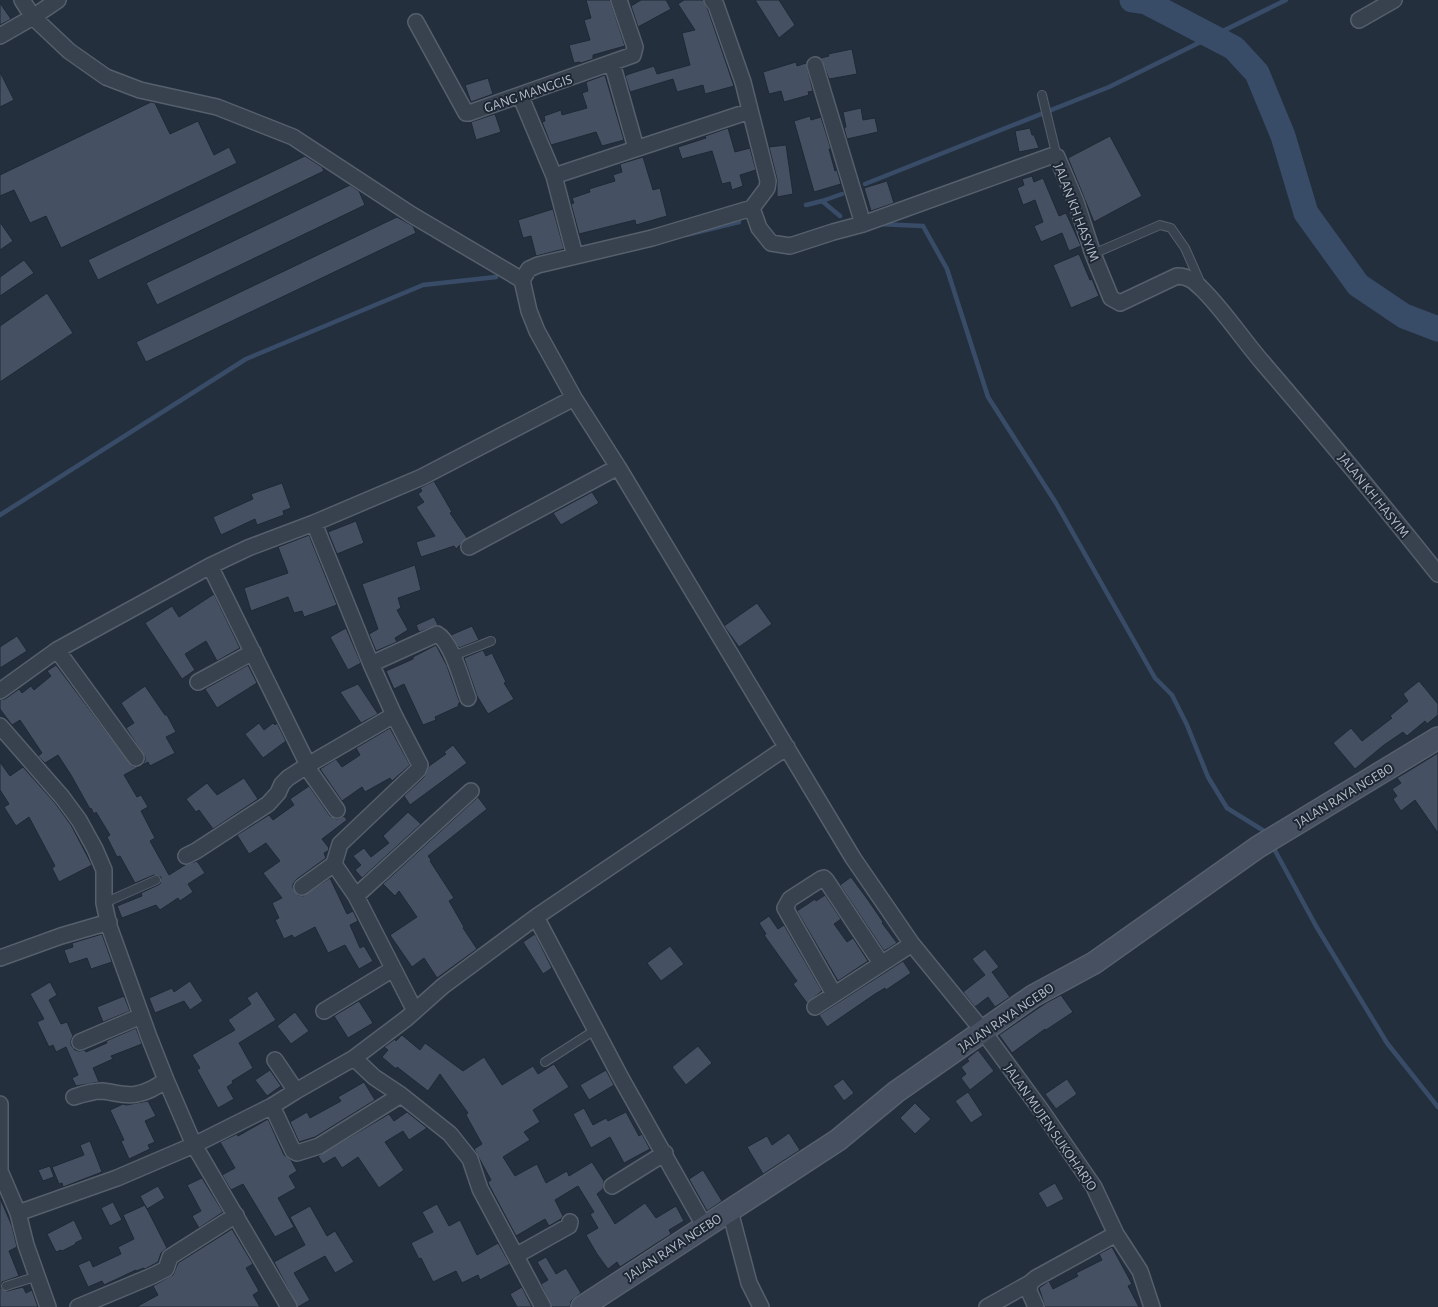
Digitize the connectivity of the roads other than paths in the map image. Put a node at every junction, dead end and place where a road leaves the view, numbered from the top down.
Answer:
1 (22, 0) edge
2 (58, 0) edge
3 (619, 0) edge
4 (1394, 0) edge
5 (718, 2) edge
6 (32, 17) junction
7 (1359, 20) dead end
8 (416, 22) dead end
9 (0, 36) edge
10 (612, 64) junction
11 (815, 65) dead end
12 (520, 95) junction
13 (1042, 95) dead end
14 (750, 111) junction
15 (636, 148) junction
16 (1057, 157) junction
17 (554, 176) junction
18 (752, 208) junction
19 (863, 224) junction
20 (1093, 254) junction
21 (575, 256) junction
22 (522, 280) junction
23 (1204, 290) junction
24 (574, 398) junction
25 (618, 468) junction
26 (314, 523) junction
27 (469, 547) dead end
28 (210, 566) junction
29 (1438, 574) edge
30 (490, 641) dead end
31 (57, 650) junction
32 (253, 652) junction
33 (453, 656) junction
34 (371, 664) junction
35 (198, 682) dead end
36 (0, 691) edge
37 (468, 698) dead end
38 (394, 715) junction
39 (0, 726) edge
40 (1438, 738) edge
41 (787, 748) junction
42 (136, 758) dead end
43 (307, 766) junction
44 (471, 791) dead end
45 (336, 810) dead end
46 (186, 856) dead end
47 (334, 864) junction
48 (156, 880) dead end
49 (302, 887) dead end
50 (356, 896) junction
51 (104, 904) junction
52 (536, 917) junction
53 (108, 922) junction
54 (912, 944) junction
55 (0, 958) edge
56 (881, 963) junction
57 (393, 969) junction
58 (834, 994) junction
59 (815, 1007) dead end
60 (324, 1011) dead end
61 (416, 1011) junction
62 (141, 1016) junction
63 (595, 1030) junction
64 (983, 1031) junction
65 (80, 1042) dead end
66 (354, 1058) junction
67 (275, 1060) dead end
68 (545, 1062) dead end
69 (166, 1080) junction
70 (296, 1091) junction
71 (401, 1095) junction
72 (74, 1097) dead end
73 (0, 1104) edge
74 (272, 1106) junction
75 (194, 1145) junction
76 (665, 1153) junction
77 (0, 1171) edge
78 (612, 1186) dead end
79 (730, 1211) junction
80 (18, 1213) junction
81 (236, 1215) junction
82 (570, 1222) dead end
83 (705, 1227) junction
84 (1116, 1234) junction
85 (516, 1255) junction
86 (38, 1276) junction
87 (1030, 1283) junction
88 (6, 1286) dead end
89 (48, 1307) edge
90 (78, 1307) edge
91 (289, 1307) edge
92 (543, 1307) edge
93 (582, 1307) edge
94 (761, 1307) edge
95 (987, 1307) edge
96 (1036, 1307) edge
97 (1152, 1307) edge

1 - 6 street
2 - 6 street
3 - 10 street, GANG MANGGIS
4 - 7 street
5 - 14 street
6 - 9 street
6 - 22 street
8 - 12 street, GANG MANGGIS
10 - 12 street, GANG MANGGIS
10 - 15 street
11 - 19 street
12 - 17 street
13 - 16 lane
14 - 15 street
14 - 18 street
15 - 17 street
16 - 19 street, JALAN KH HASYIM
16 - 20 street, JALAN KH HASYIM
17 - 21 street
18 - 19 street, JALAN KH HASYIM
18 - 21 street
20 - 23 street, JALAN KH HASYIM
20 - 23 lane
21 - 22 street
22 - 24 street, JALAN MUJEN SUKOHARJO
23 - 29 street, JALAN KH HASYIM
24 - 25 street, JALAN MUJEN SUKOHARJO
24 - 26 street
25 - 27 street
25 - 41 street, JALAN MUJEN SUKOHARJO
26 - 28 street
26 - 34 street
28 - 31 street
28 - 32 street
30 - 33 lane
31 - 36 street
31 - 42 street
32 - 35 street
32 - 43 street
33 - 34 street
33 - 37 street
34 - 38 street
38 - 43 street
38 - 47 street
39 - 51 street
40 - 64 street, JALAN RAYA NGEBO
41 - 52 street
41 - 54 street, JALAN MUJEN SUKOHARJO
43 - 45 street
43 - 46 street
44 - 50 street
47 - 49 street
47 - 50 street
48 - 51 lane
50 - 57 street
51 - 53 street
52 - 61 street
52 - 63 street
53 - 55 street
53 - 62 street
54 - 56 street
54 - 64 street, JALAN MUJEN SUKOHARJO
56 - 58 street
56 - 58 street
57 - 60 street
57 - 61 street
58 - 59 street
61 - 66 street
62 - 65 street
62 - 69 street
63 - 68 lane
63 - 76 street
64 - 79 street, JALAN RAYA NGEBO
64 - 84 street, JALAN MUJEN SUKOHARJO
66 - 70 street
66 - 71 street
67 - 70 street
69 - 72 street
69 - 75 street
70 - 74 street
71 - 74 street
71 - 85 street
73 - 77 street
74 - 75 street
75 - 80 street
75 - 81 street
76 - 78 street
76 - 83 street
77 - 80 street
79 - 83 street, JALAN RAYA NGEBO
79 - 94 street
80 - 86 street
81 - 90 street
81 - 91 street
82 - 85 street
83 - 93 street, JALAN RAYA NGEBO
84 - 87 street
84 - 97 street, JALAN MUJEN SUKOHARJO
85 - 92 street
86 - 88 lane
86 - 89 street
87 - 95 street
87 - 96 street

